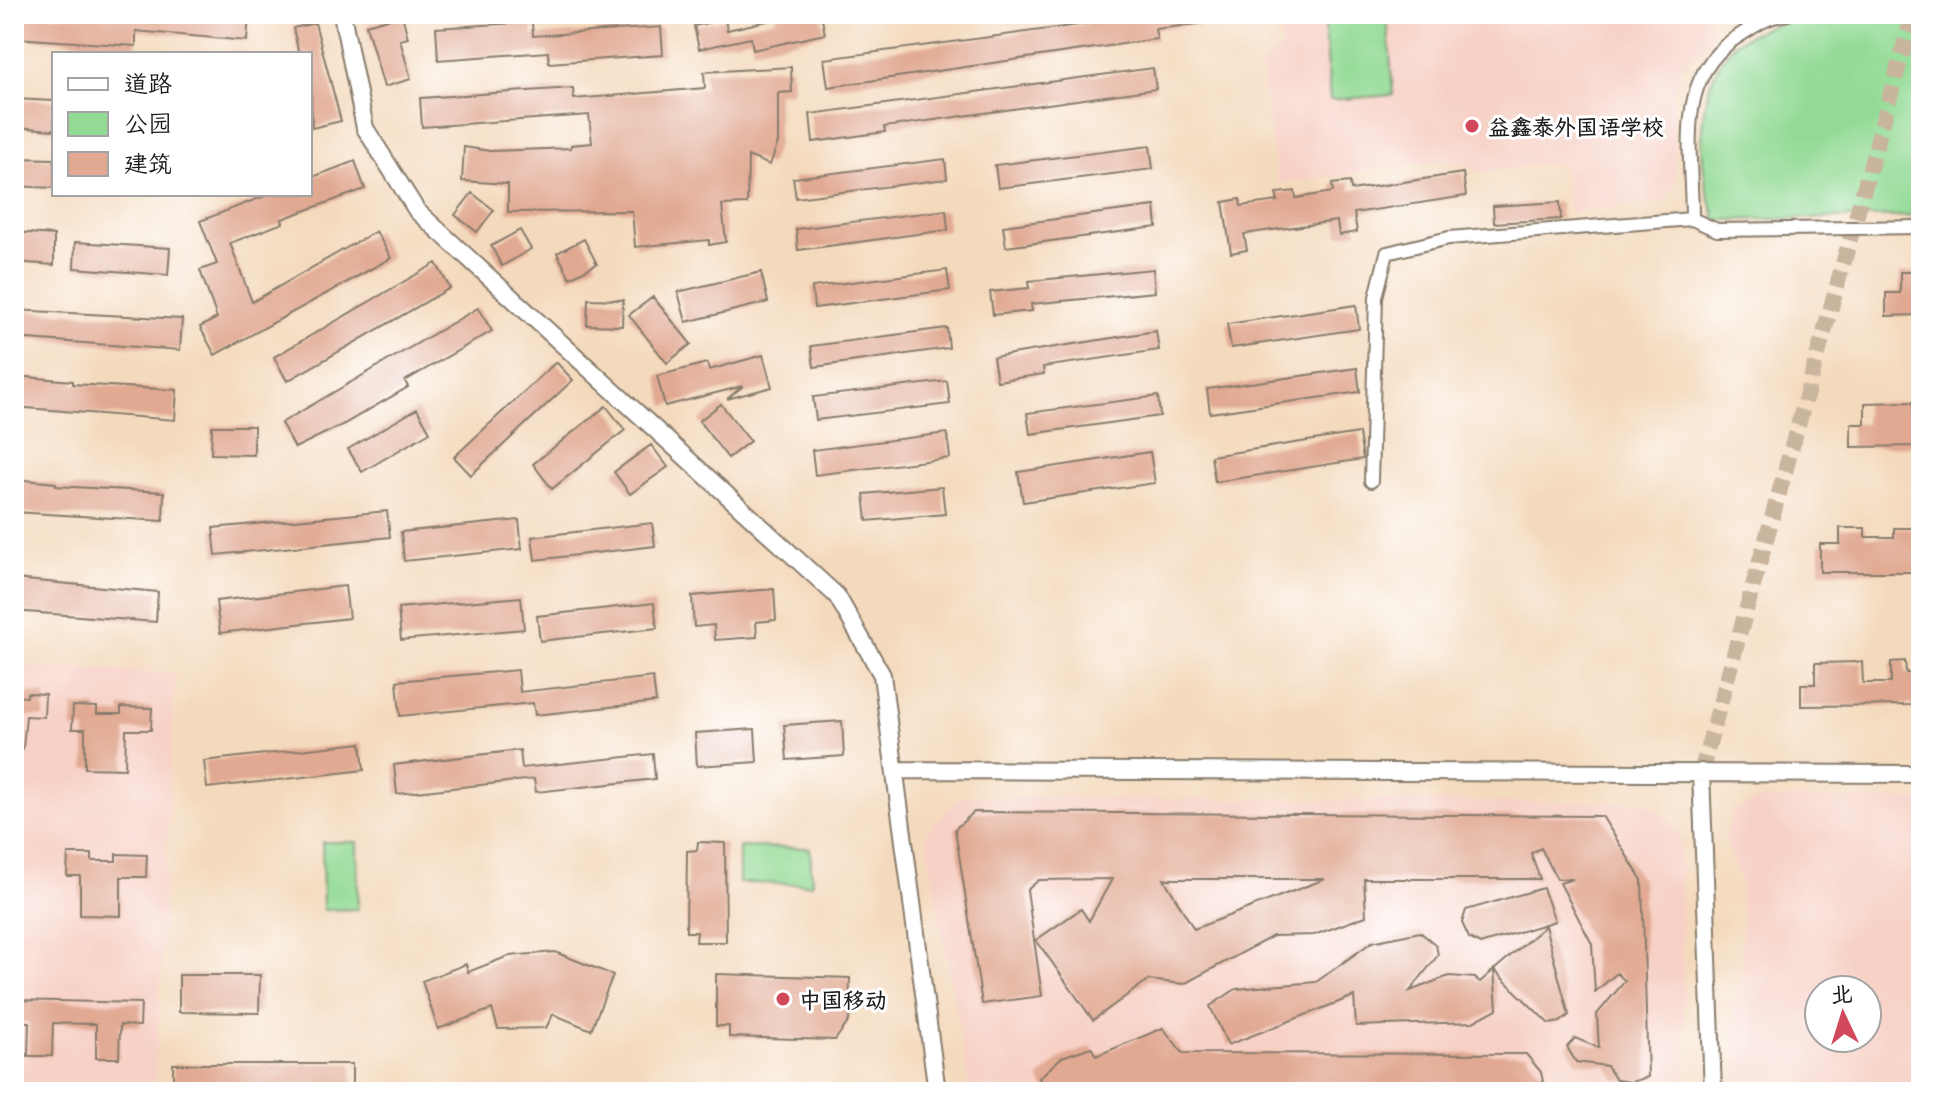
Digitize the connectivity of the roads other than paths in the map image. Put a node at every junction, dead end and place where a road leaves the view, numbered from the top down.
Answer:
1 (342, 14) edge
2 (1787, 14) edge
3 (1692, 219) junction
4 (1921, 227) edge
5 (1371, 481) dead end
6 (895, 770) junction
7 (1701, 772) junction
8 (1921, 774) edge
9 (937, 1092) edge
10 (1713, 1092) edge

1 - 6 street
2 - 3 street
3 - 4 street
3 - 5 street
6 - 7 street
6 - 9 street
7 - 8 street
7 - 10 street

